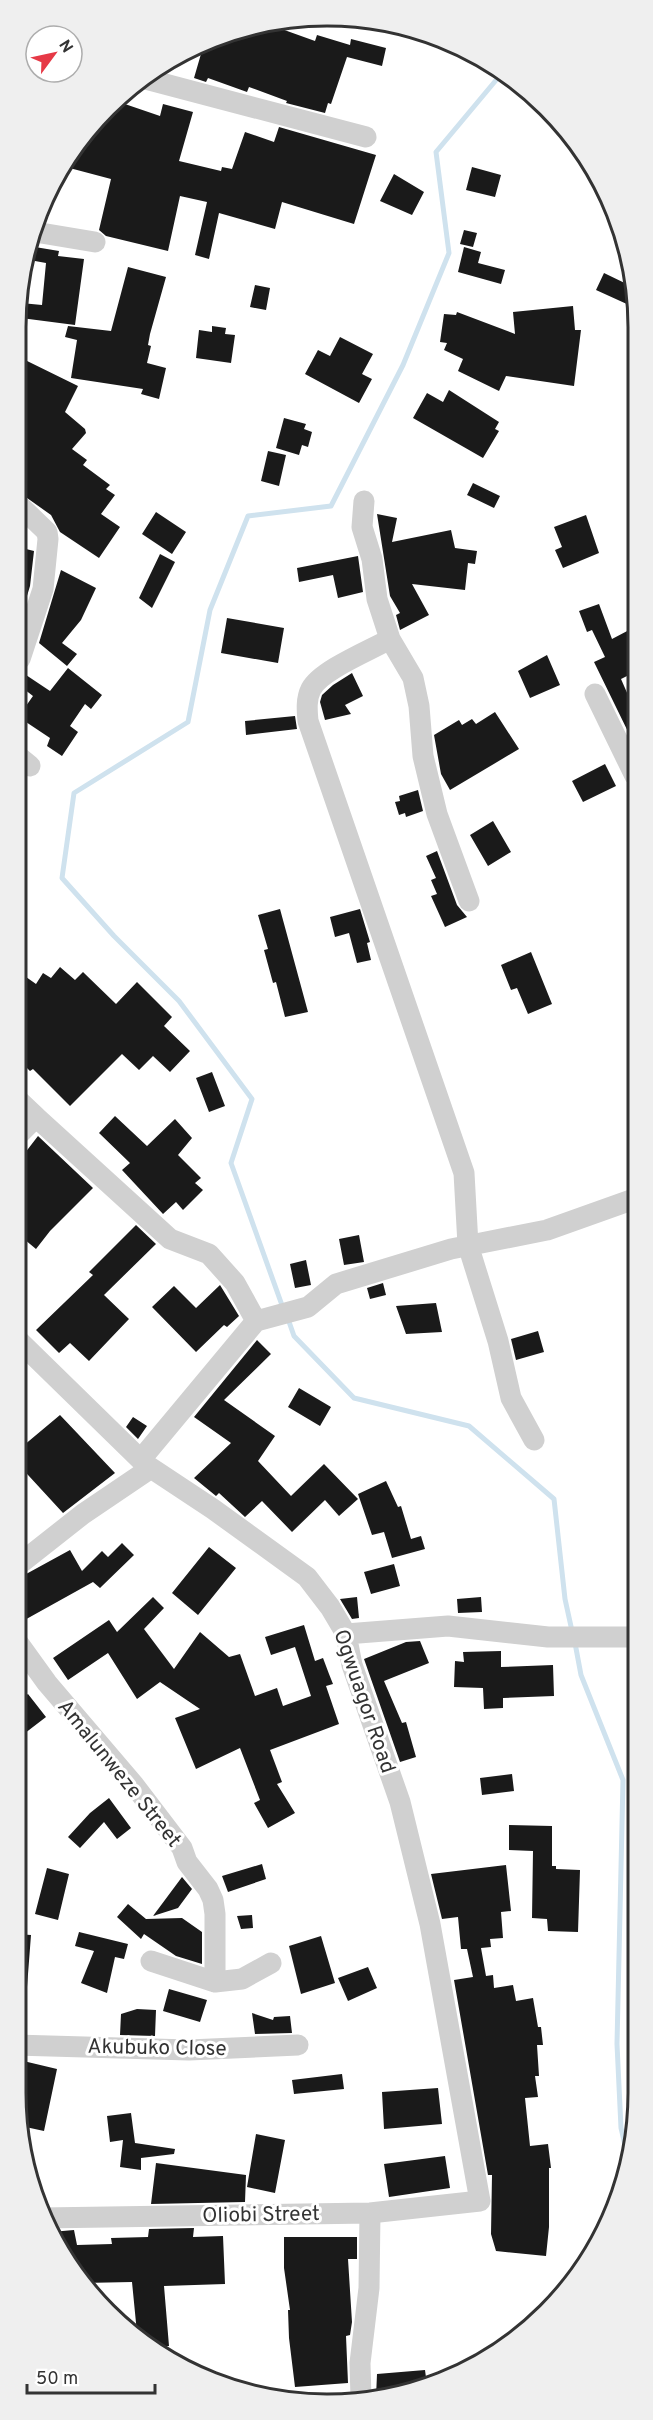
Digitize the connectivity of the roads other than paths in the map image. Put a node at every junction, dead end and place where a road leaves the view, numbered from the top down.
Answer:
1 (153, 81) edge
2 (366, 137) dead end
3 (40, 233) edge
4 (95, 242) dead end
5 (364, 501) dead end
6 (26, 512) edge
7 (390, 639) junction
8 (26, 641) edge
9 (595, 694) dead end
10 (628, 763) edge
11 (469, 901) dead end
12 (26, 1108) edge
13 (36, 1117) junction
14 (26, 1126) edge
15 (628, 1201) edge
16 (468, 1245) junction
17 (256, 1321) junction
18 (26, 1348) edge
19 (534, 1440) dead end
20 (147, 1463) junction
21 (26, 1559) edge
22 (346, 1634) junction
23 (628, 1636) edge
24 (26, 1654) edge
25 (151, 1961) dead end
26 (271, 1964) dead end
27 (215, 1982) junction
28 (26, 2045) edge
29 (298, 2045) dead end
30 (480, 2201) joint
31 (370, 2213) junction
32 (52, 2218) edge
33 (360, 2393) edge

1 - 2 street
3 - 4 street
5 - 7 street
6 - 8 street
7 - 11 street
7 - 16 street
9 - 10 street
12 - 13 street
13 - 14 street
13 - 17 street
15 - 16 street
16 - 17 street
16 - 19 street
17 - 20 street
18 - 20 street, Ogwuagor Road
20 - 21 street
20 - 22 street, Ogwuagor Road
22 - 23 street
22 - 30 street, Ogwuagor Road
24 - 27 street, Amalunweze Street
25 - 27 street
26 - 27 street
28 - 29 street, Akubuko Close
30 - 31 street, Oliobi Street
31 - 32 street, Oliobi Street
31 - 33 street

